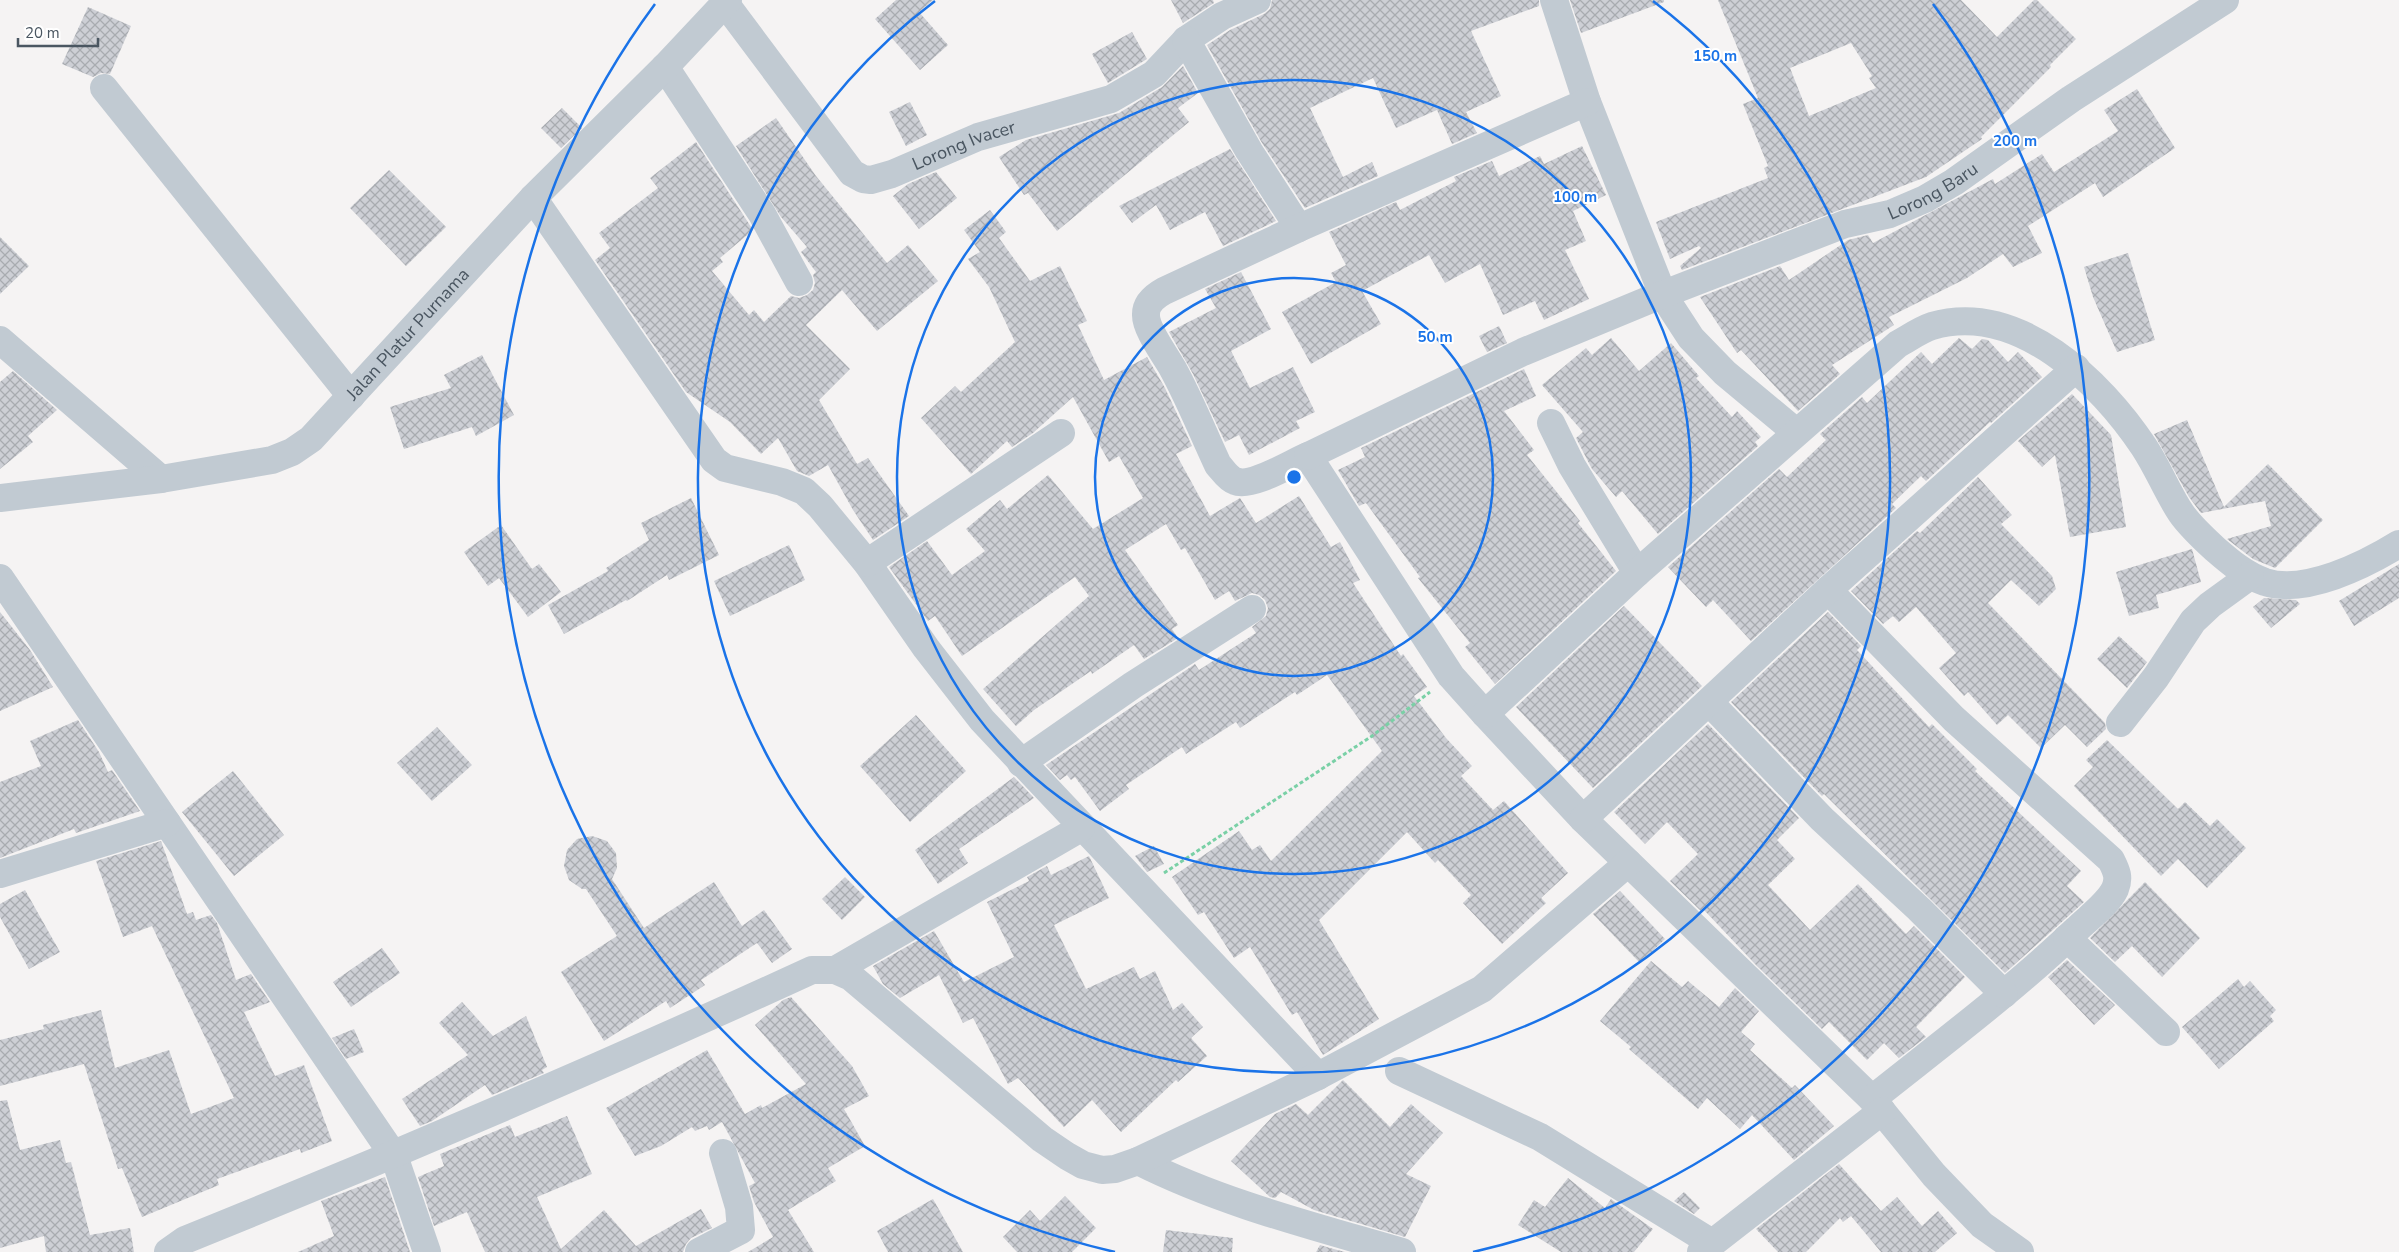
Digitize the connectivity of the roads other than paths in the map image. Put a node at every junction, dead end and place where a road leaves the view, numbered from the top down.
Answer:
1 (1257, 0) edge
2 (1554, 0) edge
3 (2225, 0) edge
4 (726, 2) edge
5 (1186, 40) junction
6 (665, 67) junction
7 (104, 88) dead end
8 (1587, 102) junction
9 (533, 198) junction
10 (1299, 228) junction
11 (799, 282) dead end
12 (1663, 295) junction
13 (0, 340) edge
14 (2076, 368) junction
15 (351, 396) junction
16 (1551, 423) dead end
17 (1796, 432) junction
18 (1061, 433) dead end
19 (1308, 456) junction
20 (160, 479) junction
21 (1, 495) edge
22 (2399, 544) edge
23 (867, 563) junction
24 (1637, 573) junction
25 (2250, 576) junction
26 (0, 578) edge
27 (1828, 590) junction
28 (1252, 609) dead end
29 (1709, 702) junction
30 (1485, 714) junction
31 (2120, 723) dead end
32 (1021, 763) junction
33 (1582, 819) junction
34 (167, 823) junction
35 (1081, 828) junction
36 (1628, 863) junction
37 (0, 874) edge
38 (2067, 938) junction
39 (835, 970) junction
40 (2004, 994) junction
41 (2166, 1032) dead end
42 (1399, 1072) dead end
43 (1318, 1076) junction
44 (1877, 1105) junction
45 (724, 1153) dead end
46 (394, 1156) junction
47 (1138, 1160) junction
48 (741, 1241) edge
49 (1707, 1248) edge
50 (168, 1252) edge
51 (427, 1252) edge
52 (699, 1252) edge
53 (1402, 1252) edge
54 (2020, 1252) edge

1 - 5 street, Lorong Ivacer
2 - 8 street
3 - 12 street, Lorong Baru
4 - 5 street, Lorong Ivacer
4 - 6 street, Jalan Platur Purnama
5 - 10 street
6 - 9 street, Jalan Platur Purnama
6 - 11 street
7 - 15 street
8 - 10 street, Lorong Baru
8 - 12 street
9 - 15 street, Jalan Platur Purnama
9 - 23 street
10 - 19 street, Lorong Baru
12 - 17 street
12 - 19 street, Lorong Baru
13 - 20 street
14 - 17 street
14 - 25 street
14 - 27 street
15 - 20 street, Jalan Platur Purnama
16 - 24 street
17 - 24 street
18 - 23 street
19 - 30 street
20 - 21 street, Jalan Platur Purnama
22 - 25 street
23 - 32 street
24 - 30 street
25 - 31 street
26 - 34 street
27 - 29 street
27 - 38 street
28 - 32 street
29 - 33 street
29 - 40 street
30 - 33 street
32 - 35 street
33 - 36 street
34 - 37 street
34 - 46 street
35 - 39 street
35 - 43 street
36 - 43 street
36 - 44 street
38 - 40 street
38 - 41 street
39 - 46 street
39 - 47 street
40 - 44 street
42 - 49 street
43 - 47 street
44 - 49 street
44 - 54 street
45 - 48 street
46 - 50 street
46 - 51 street
47 - 53 street
48 - 52 street

